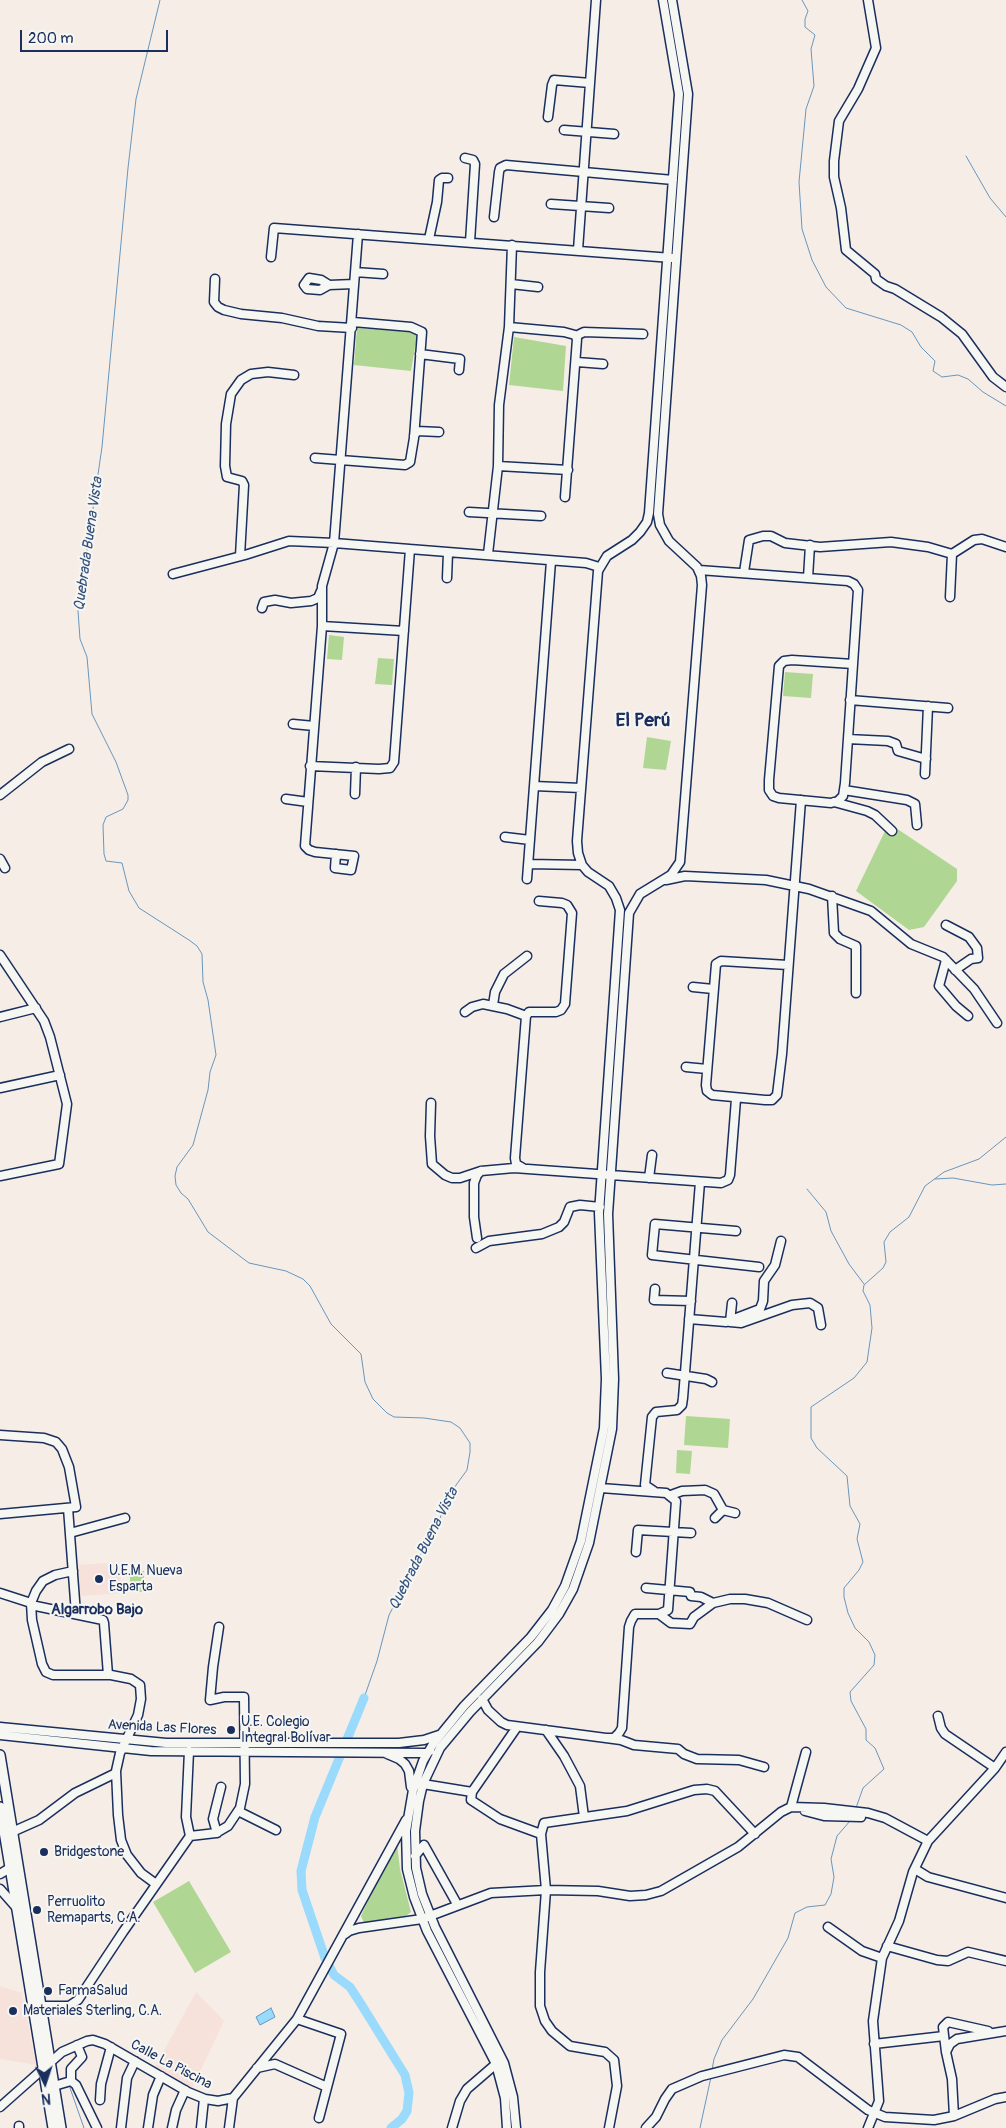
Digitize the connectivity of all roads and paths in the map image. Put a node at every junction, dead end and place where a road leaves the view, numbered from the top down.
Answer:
1 (596, 0) edge
2 (664, 0) edge
3 (868, 0) edge
4 (590, 83) junction
5 (548, 117) dead end
6 (564, 130) dead end
7 (586, 132) junction
8 (614, 134) dead end
9 (465, 158) dead end
10 (584, 171) junction
11 (448, 178) dead end
12 (673, 180) junction
13 (551, 204) dead end
14 (581, 206) junction
15 (609, 208) dead end
16 (494, 217) dead end
17 (358, 234) junction
18 (428, 239) junction
19 (470, 242) junction
20 (512, 246) junction
21 (578, 250) junction
22 (271, 257) dead end
23 (672, 258) junction
24 (355, 272) junction
25 (382, 274) dead end
26 (215, 278) dead end
27 (354, 284) junction
28 (511, 284) junction
29 (330, 285) dead end
30 (538, 287) dead end
31 (352, 325) junction
32 (509, 327) junction
33 (643, 334) dead end
34 (576, 336) junction
35 (420, 354) junction
36 (577, 362) junction
37 (603, 364) dead end
38 (459, 370) dead end
39 (294, 375) dead end
40 (1006, 387) edge
41 (439, 432) dead end
42 (414, 438) junction
43 (315, 458) dead end
44 (342, 460) junction
45 (498, 466) junction
46 (568, 470) junction
47 (565, 497) dead end
48 (469, 512) dead end
49 (493, 514) junction
50 (541, 516) dead end
51 (334, 543) junction
52 (810, 545) junction
53 (1006, 547) edge
54 (410, 549) junction
55 (448, 552) junction
56 (488, 554) junction
57 (952, 554) junction
58 (240, 556) junction
59 (551, 561) junction
60 (599, 568) junction
61 (699, 570) junction
62 (744, 572) junction
63 (173, 574) dead end
64 (447, 578) dead end
65 (808, 578) junction
66 (322, 586) junction
67 (950, 597) dead end
68 (262, 608) dead end
69 (322, 626) junction
70 (404, 631) junction
71 (853, 664) junction
72 (850, 700) junction
73 (928, 706) junction
74 (948, 708) dead end
75 (293, 724) dead end
76 (314, 726) junction
77 (848, 739) junction
78 (69, 749) dead end
79 (926, 758) junction
80 (310, 766) junction
81 (356, 767) junction
82 (925, 774) dead end
83 (534, 786) junction
84 (581, 788) junction
85 (844, 790) junction
86 (355, 794) dead end
87 (0, 796) edge
88 (286, 799) dead end
89 (801, 800) junction
90 (308, 802) junction
91 (834, 802) junction
92 (917, 825) dead end
93 (892, 831) dead end
94 (505, 837) dead end
95 (530, 840) junction
96 (336, 854) dead end
97 (0, 858) edge
98 (529, 864) junction
99 (582, 865) junction
100 (5, 868) dead end
101 (527, 879) dead end
102 (659, 882) junction
103 (794, 886) junction
104 (832, 896) junction
105 (539, 901) dead end
106 (946, 925) dead end
107 (0, 955) edge
108 (527, 956) dead end
109 (946, 960) junction
110 (788, 966) junction
111 (955, 970) junction
112 (693, 987) dead end
113 (713, 989) junction
114 (856, 993) dead end
115 (493, 1005) junction
116 (36, 1008) junction
117 (466, 1012) dead end
118 (526, 1016) junction
119 (968, 1016) dead end
120 (0, 1017) edge
121 (997, 1024) dead end
122 (686, 1067) dead end
123 (707, 1069) junction
124 (60, 1075) junction
125 (0, 1088) edge
126 (736, 1099) junction
127 (431, 1102) dead end
128 (652, 1155) dead end
129 (527, 1170) junction
130 (480, 1171) junction
131 (606, 1175) junction
132 (0, 1176) edge
133 (649, 1178) junction
134 (700, 1182) junction
135 (600, 1207) junction
136 (696, 1227) junction
137 (736, 1231) dead end
138 (477, 1238) junction
139 (488, 1241) junction
140 (781, 1241) dead end
141 (476, 1248) junction
142 (469, 1254) dead end
143 (694, 1259) junction
144 (759, 1267) dead end
145 (655, 1289) dead end
146 (690, 1301) junction
147 (732, 1303) dead end
148 (689, 1319) junction
149 (730, 1322) junction
150 (821, 1325) dead end
151 (667, 1373) dead end
152 (685, 1375) junction
153 (712, 1382) dead end
154 (0, 1435) edge
155 (601, 1488) junction
156 (642, 1488) junction
157 (671, 1495) junction
158 (72, 1507) junction
159 (723, 1510) junction
160 (735, 1513) dead end
161 (0, 1514) edge
162 (125, 1518) dead end
163 (715, 1518) dead end
164 (674, 1532) junction
165 (70, 1533) junction
166 (691, 1533) dead end
167 (636, 1552) dead end
168 (73, 1571) junction
169 (646, 1588) dead end
170 (670, 1590) junction
171 (0, 1593) edge
172 (713, 1603) junction
173 (31, 1604) junction
174 (76, 1614) junction
175 (659, 1614) junction
176 (807, 1620) dead end
177 (219, 1627) dead end
178 (108, 1675) junction
179 (482, 1699) junction
180 (938, 1716) dead end
181 (0, 1727) edge
182 (517, 1727) junction
183 (546, 1730) junction
184 (0, 1735) edge
185 (442, 1737) junction
186 (608, 1738) junction
187 (417, 1742) junction
188 (124, 1744) junction
189 (245, 1747) junction
190 (189, 1751) junction
191 (806, 1752) dead end
192 (384, 1753) junction
193 (427, 1753) junction
194 (1006, 1753) edge
195 (0, 1756) edge
196 (431, 1765) junction
197 (764, 1767) dead end
198 (995, 1768) junction
199 (116, 1773) junction
200 (423, 1784) junction
201 (221, 1787) dead end
202 (472, 1792) junction
203 (0, 1807) edge
204 (791, 1808) junction
205 (238, 1811) junction
206 (584, 1817) junction
207 (407, 1818) junction
208 (276, 1830) dead end
209 (12, 1832) junction
210 (217, 1833) junction
211 (542, 1834) junction
212 (755, 1834) junction
213 (190, 1836) junction
214 (928, 1841) junction
215 (414, 1856) junction
216 (14, 1866) junction
217 (915, 1869) junction
218 (0, 1874) edge
219 (156, 1884) junction
220 (0, 1889) edge
221 (546, 1890) junction
222 (1006, 1898) edge
223 (457, 1904) junction
224 (16, 1907) junction
225 (356, 1909) junction
226 (426, 1917) junction
227 (359, 1928) junction
228 (828, 1928) dead end
229 (342, 1938) junction
230 (887, 1946) junction
231 (882, 1958) junction
232 (1006, 1961) edge
233 (41, 2006) junction
234 (297, 2019) junction
235 (1006, 2031) edge
236 (994, 2033) junction
237 (944, 2036) junction
238 (874, 2044) junction
239 (77, 2045) junction
240 (111, 2047) junction
241 (271, 2050) junction
242 (946, 2052) junction
243 (135, 2061) junction
244 (50, 2063) junction
245 (274, 2064) junction
246 (496, 2064) junction
247 (43, 2069) junction
248 (255, 2069) junction
249 (161, 2076) junction
250 (71, 2082) junction
251 (54, 2086) junction
252 (327, 2087) junction
253 (185, 2090) junction
254 (1006, 2097) edge
255 (233, 2098) junction
256 (204, 2099) junction
257 (100, 2100) dead end
258 (0, 2107) edge
259 (875, 2112) junction
260 (954, 2116) junction
261 (319, 2118) dead end
262 (943, 2118) junction
263 (52, 2128) edge
264 (61, 2128) edge
265 (100, 2128) edge
266 (121, 2128) edge
267 (148, 2128) edge
268 (172, 2128) edge
269 (201, 2128) edge
270 (229, 2128) edge
271 (452, 2128) edge
272 (507, 2128) edge
273 (516, 2128) edge
274 (610, 2128) edge
275 (646, 2128) edge
276 (868, 2128) edge
277 (944, 2128) edge

1 - 4 street
2 - 12 street
2 - 23 street
3 - 40 street
4 - 5 street
4 - 7 street
6 - 7 street
7 - 8 street
7 - 10 street
9 - 19 street
10 - 12 street
10 - 14 street
10 - 16 street
11 - 18 street
12 - 23 street
13 - 14 street
14 - 15 street
14 - 21 street
17 - 18 street
17 - 22 street
17 - 24 street
18 - 19 street
19 - 20 street
20 - 21 street
20 - 28 street
21 - 23 street
23 - 60 street
23 - 61 street
24 - 25 street
24 - 27 street
26 - 31 street
27 - 29 street
27 - 31 street
28 - 30 street
28 - 32 street
31 - 35 street
31 - 44 street
32 - 34 street
32 - 45 street
33 - 34 street
34 - 36 street
35 - 38 street
35 - 42 street
36 - 37 street
36 - 46 street
39 - 58 street
41 - 42 street
42 - 44 street
43 - 44 street
44 - 51 street
45 - 46 street
45 - 49 street
46 - 47 street
48 - 49 street
49 - 50 street
49 - 56 street
51 - 54 street
51 - 58 street
51 - 66 street
52 - 57 street
52 - 62 street
52 - 65 street
53 - 57 street
54 - 55 street
54 - 70 street
55 - 56 street
55 - 64 street
56 - 59 street
57 - 67 street
58 - 63 street
59 - 60 street
59 - 83 street
60 - 84 street
61 - 62 street
61 - 102 street
62 - 65 street
65 - 71 street
66 - 68 street
66 - 69 street
69 - 70 street
69 - 76 street
70 - 81 street
71 - 72 street
71 - 89 street
72 - 73 street
72 - 77 street
73 - 74 street
73 - 79 street
75 - 76 street
76 - 80 street
77 - 79 street
77 - 85 street
78 - 87 street
79 - 82 street
80 - 81 street
80 - 90 street
81 - 86 street
83 - 84 street
83 - 95 street
84 - 99 street
85 - 91 street
85 - 92 street
88 - 90 street
89 - 91 street
89 - 103 street
90 - 96 street
91 - 93 street
94 - 95 street
95 - 98 street
97 - 100 street
98 - 99 street
98 - 101 street
99 - 131 street
102 - 103 street
102 - 131 street
103 - 104 street
103 - 110 street
104 - 109 street
104 - 114 street
105 - 118 street
106 - 111 street
107 - 116 street
108 - 115 street
109 - 111 street
109 - 119 street
110 - 113 street
110 - 126 street
111 - 121 street
112 - 113 street
113 - 123 street
115 - 117 street
115 - 118 street
116 - 120 street
116 - 124 street
118 - 129 street
122 - 123 street
123 - 126 street
124 - 125 street
124 - 132 street
126 - 134 street
127 - 130 street
128 - 133 street
129 - 130 street
129 - 131 street
130 - 138 street
131 - 133 street
131 - 135 street
131 - 155 street
133 - 134 street
134 - 136 street
135 - 139 street
135 - 185 street
136 - 137 street
136 - 143 street
136 - 143 street
138 - 139 street
138 - 141 street
139 - 141 street
140 - 149 street
141 - 142 street
143 - 144 street
143 - 146 street
145 - 146 street
146 - 148 street
147 - 149 street
148 - 149 street
148 - 152 street
149 - 150 street
151 - 152 street
152 - 153 street
152 - 156 street
154 - 158 street
155 - 156 street
155 - 179 street
156 - 157 street
157 - 159 street
157 - 164 street
158 - 161 street
158 - 165 street
159 - 160 street
159 - 163 street
162 - 165 street
164 - 166 street
164 - 167 street
164 - 170 street
165 - 168 street
168 - 173 street
168 - 174 street
169 - 170 street
170 - 172 street
170 - 175 street
171 - 173 street
172 - 175 street
172 - 176 street
173 - 174 street
173 - 178 street
174 - 178 street
175 - 186 street
177 - 189 street
178 - 188 street
179 - 182 street
179 - 185 street
180 - 198 street
181 - 188 street, Avenida Las Flores
182 - 183 street
182 - 202 street
183 - 186 street
183 - 206 street
184 - 188 street, Avenida Las Flores
185 - 187 street, Avenida Las Flores
185 - 193 street
185 - 196 street
186 - 197 street
187 - 189 street, Avenida Las Flores
187 - 193 street
188 - 189 street, Avenida Las Flores
188 - 190 street, Avenida Las Flores
188 - 199 street
189 - 190 street, Avenida Las Flores
189 - 192 street, Avenida Las Flores
189 - 205 street
190 - 213 street
191 - 204 street
192 - 193 street, Avenida Las Flores
192 - 207 street
193 - 196 street
193 - 207 street
194 - 198 street
195 - 209 main road
196 - 200 street
198 - 214 street
199 - 209 street
199 - 219 street
200 - 202 street
200 - 215 street
201 - 210 street
202 - 211 street
203 - 216 main road
204 - 212 street
204 - 214 street
205 - 208 street
205 - 210 street
206 - 211 street
206 - 212 street
207 - 225 street
207 - 226 street
209 - 216 main road
210 - 213 street
211 - 221 street
212 - 221 street
213 - 219 street
214 - 217 street
215 - 223 street
215 - 226 street
216 - 218 street
216 - 224 main road
216 - 233 main road
217 - 222 street
217 - 230 street
219 - 233 street
220 - 224 street
221 - 223 street
221 - 274 street
223 - 226 street
224 - 247 main road
225 - 227 street
225 - 229 street
226 - 227 street
226 - 246 street
226 - 273 street
227 - 229 street
228 - 231 street
229 - 234 street
230 - 231 street
230 - 232 street
231 - 238 street
233 - 244 main road
234 - 241 street
234 - 252 street
235 - 236 street
236 - 237 street
236 - 242 street
237 - 238 street
237 - 242 street
238 - 259 street
239 - 240 street, Calle La Piscina
239 - 244 street, Calle La Piscina
239 - 250 street
240 - 243 street, Calle La Piscina
240 - 257 street
241 - 245 street
241 - 248 street
242 - 260 street
243 - 249 street, Calle La Piscina
243 - 266 street
244 - 247 street, Calle La Piscina
244 - 251 main road
245 - 248 street
245 - 252 street
246 - 271 street
246 - 272 street
247 - 258 street, Calle La Piscina
247 - 263 main road
248 - 255 street
249 - 253 street, Calle La Piscina
249 - 267 street
250 - 251 street
250 - 265 street
251 - 264 main road
252 - 261 street
253 - 256 street, Calle La Piscina
253 - 268 street
254 - 260 street
255 - 256 street, Calle La Piscina
255 - 270 street
256 - 269 street
259 - 262 street
259 - 275 street
259 - 276 street
260 - 262 street
262 - 277 street

